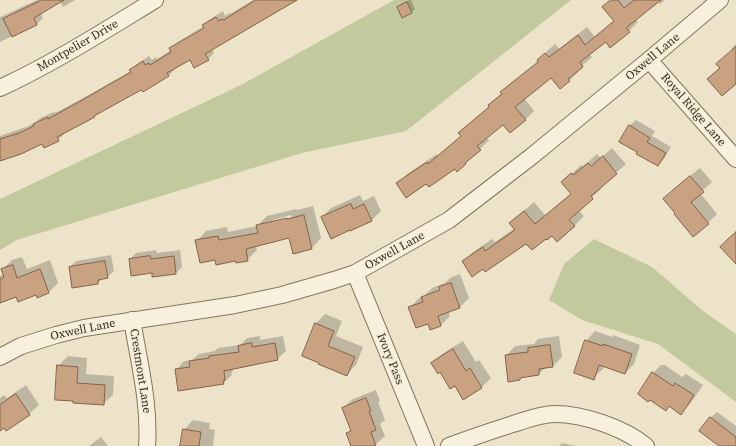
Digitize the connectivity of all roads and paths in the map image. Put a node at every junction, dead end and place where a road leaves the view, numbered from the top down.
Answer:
1 (155, 0) edge
2 (720, 0) edge
3 (649, 60) junction
4 (0, 88) edge
5 (736, 159) edge
6 (355, 273) junction
7 (132, 320) junction
8 (0, 357) edge
9 (147, 446) edge
10 (426, 446) edge
11 (449, 446) edge
12 (646, 446) edge

1 - 4 street, Montpelier Drive
2 - 3 street, Oxwell Lane
3 - 5 street, Royal Ridge Lane
3 - 6 street, Oxwell Lane
6 - 7 street, Oxwell Lane
6 - 10 street, Ivory Pass
7 - 8 street, Oxwell Lane
7 - 9 street, Crestmont Lane
11 - 12 street

